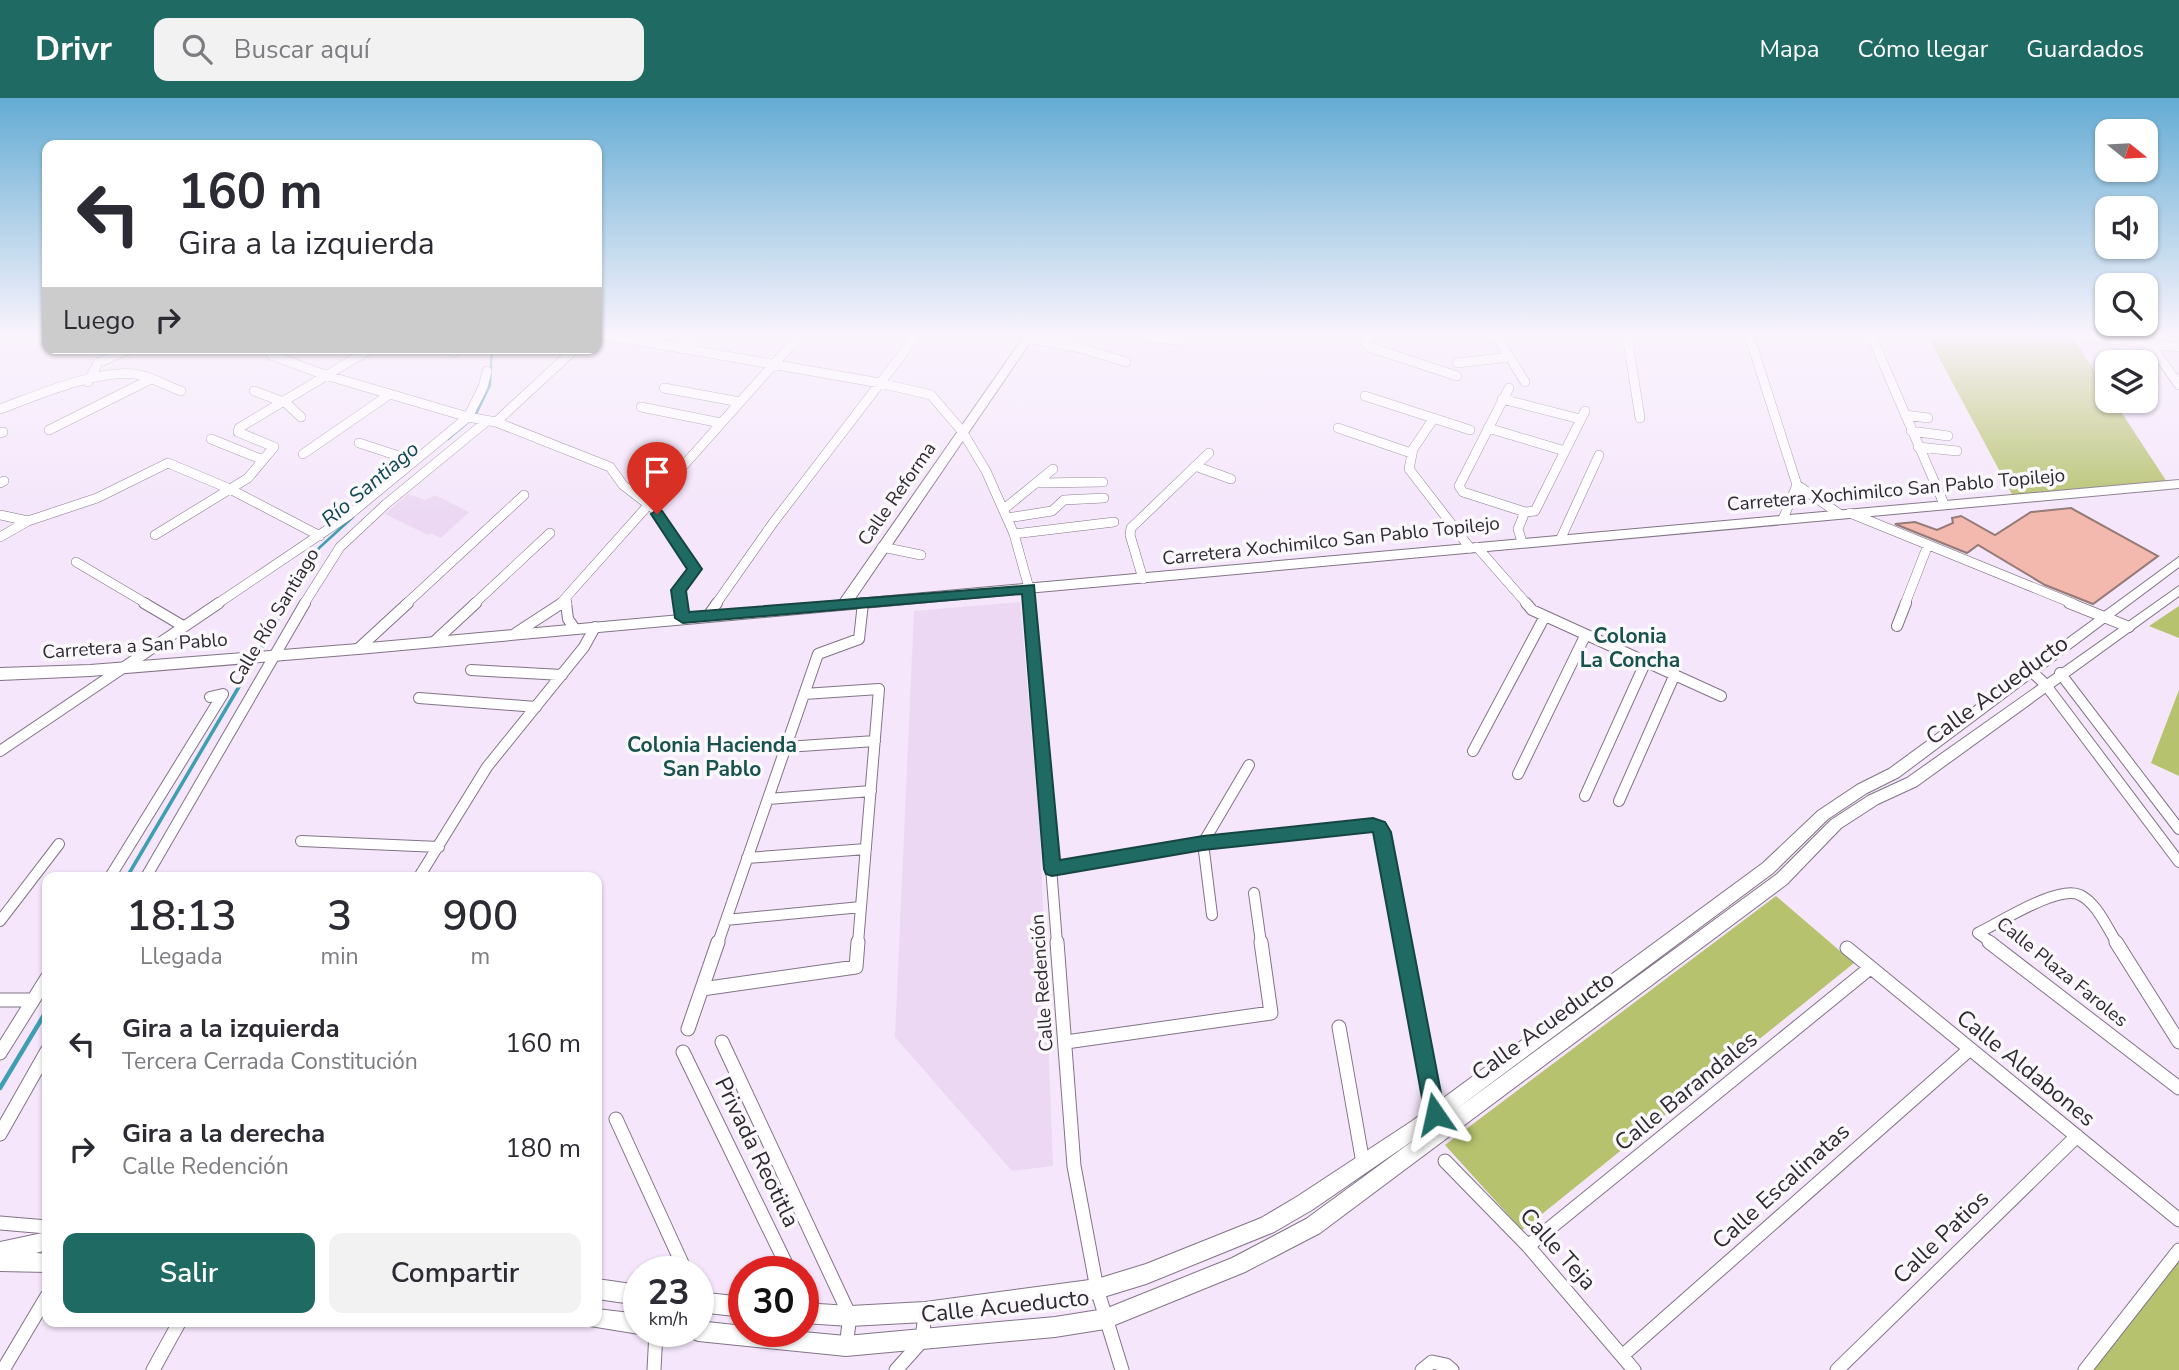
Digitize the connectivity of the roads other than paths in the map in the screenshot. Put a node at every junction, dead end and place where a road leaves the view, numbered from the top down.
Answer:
1 (48, 394) edge
2 (120, 394) edge
3 (264, 394) edge
4 (294, 394) edge
5 (390, 394) edge
6 (391, 394) edge
7 (482, 394) edge
8 (514, 394) edge
9 (699, 394) edge
10 (747, 394) edge
11 (871, 394) edge
12 (927, 394) edge
13 (988, 394) edge
14 (1505, 394) edge
15 (1636, 394) edge
16 (1768, 394) edge
17 (1896, 394) edge
18 (1365, 396) dead end
19 (1502, 399) junction
20 (283, 401) junction
21 (740, 402) junction
22 (641, 407) dead end
23 (0, 409) edge
24 (1905, 415) junction
25 (300, 417) dead end
26 (1434, 418) junction
27 (1640, 418) dead end
28 (1928, 418) dead end
29 (480, 420) junction
30 (721, 423) junction
31 (1338, 428) dead end
32 (1488, 428) junction
33 (49, 430) dead end
34 (1470, 430) dead end
35 (962, 431) junction
36 (1911, 431) junction
37 (1948, 436) dead end
38 (211, 439) dead end
39 (359, 443) dead end
40 (1918, 447) junction
41 (1565, 451) junction
42 (1957, 451) dead end
43 (1209, 453) dead end
44 (1411, 453) junction
45 (303, 454) dead end
46 (1599, 454) dead end
47 (263, 460) junction
48 (414, 461) junction
49 (1195, 466) junction
50 (1053, 469) dead end
51 (1231, 479) dead end
52 (1103, 482) dead end
53 (1039, 483) junction
54 (2179, 484) edge
55 (1797, 485) junction
56 (230, 489) junction
57 (524, 495) dead end
58 (1104, 498) dead end
59 (1944, 504) junction
60 (648, 506) junction
61 (1525, 512) junction
62 (1843, 512) junction
63 (1006, 514) junction
64 (0, 515) edge
65 (1783, 519) junction
66 (28, 521) junction
67 (1114, 522) dead end
68 (550, 533) dead end
69 (1014, 534) junction
70 (155, 535) dead end
71 (320, 536) junction
72 (0, 537) edge
73 (1561, 538) junction
74 (1522, 542) junction
75 (1928, 545) junction
76 (882, 547) junction
77 (1474, 547) junction
78 (921, 555) dead end
79 (2179, 561) edge
80 (76, 562) dead end
81 (1143, 579) junction
82 (1029, 589) junction
83 (2179, 590) edge
84 (566, 600) junction
85 (863, 603) junction
86 (843, 606) junction
87 (708, 616) junction
88 (683, 618) junction
89 (1544, 618) junction
90 (2105, 618) junction
91 (183, 626) junction
92 (1897, 626) dead end
93 (595, 627) junction
94 (2129, 627) junction
95 (575, 629) junction
96 (516, 633) junction
97 (1585, 636) junction
98 (435, 641) junction
99 (358, 649) junction
100 (273, 654) junction
101 (1646, 661) junction
102 (122, 670) junction
103 (471, 670) dead end
104 (2060, 673) junction
105 (0, 674) edge
106 (1675, 674) junction
107 (562, 675) junction
108 (2038, 678) junction
109 (804, 694) junction
110 (210, 696) dead end
111 (1721, 696) dead end
112 (419, 698) dead end
113 (536, 707) junction
114 (875, 741) junction
115 (786, 747) junction
116 (0, 751) edge
117 (1474, 751) dead end
118 (1249, 765) dead end
119 (1518, 774) dead end
120 (871, 791) junction
121 (1585, 796) dead end
122 (768, 799) junction
123 (1619, 801) dead end
124 (2162, 807) junction
125 (2142, 811) junction
126 (2179, 829) edge
127 (301, 841) dead end
128 (1203, 843) junction
129 (59, 844) dead end
130 (439, 848) junction
131 (866, 849) junction
132 (747, 858) junction
133 (2179, 862) edge
134 (1052, 869) junction
135 (113, 872) edge
136 (149, 872) edge
137 (422, 872) edge
138 (1254, 893) dead end
139 (861, 907) junction
140 (1212, 915) dead end
141 (2, 916) edge
142 (726, 920) junction
143 (1847, 948) dead end
144 (1870, 968) junction
145 (42, 986) edge
146 (702, 989) junction
147 (0, 1000) edge
148 (33, 1000) junction
149 (1339, 1027) dead end
150 (688, 1029) dead end
151 (722, 1042) dead end
152 (1066, 1042) junction
153 (2179, 1042) edge
154 (1970, 1049) junction
155 (683, 1052) dead end
156 (0, 1053) edge
157 (42, 1060) edge
158 (2179, 1088) edge
159 (1435, 1114) junction
160 (616, 1119) dead end
161 (0, 1134) edge
162 (2077, 1136) junction
163 (1445, 1161) dead end
164 (1363, 1163) junction
165 (2179, 1220) edge
166 (0, 1223) edge
167 (42, 1227) edge
168 (42, 1242) edge
169 (1528, 1246) junction
170 (2179, 1250) edge
171 (0, 1252) edge
172 (679, 1256) edge
173 (782, 1256) edge
174 (0, 1261) edge
175 (42, 1263) edge
176 (1146, 1274) junction
177 (1097, 1289) junction
178 (602, 1290) edge
179 (623, 1293) edge
180 (1154, 1299) junction
181 (42, 1304) edge
182 (925, 1312) junction
183 (819, 1314) edge
184 (849, 1316) junction
185 (1105, 1319) junction
186 (602, 1320) edge
187 (623, 1322) edge
188 (177, 1327) edge
189 (922, 1340) junction
190 (819, 1341) edge
191 (846, 1346) junction
192 (655, 1347) edge
193 (1622, 1356) junction
194 (3, 1370) edge
195 (153, 1370) edge
196 (654, 1370) edge
197 (896, 1370) edge
198 (1122, 1370) edge
199 (1422, 1370) edge
200 (1451, 1370) edge
201 (1634, 1370) edge
202 (1838, 1370) edge
203 (2085, 1370) edge

1 - 23 street
2 - 33 street
3 - 20 street
4 - 20 street
5 - 45 street
6 - 29 street
7 - 29 street
8 - 29 street
9 - 21 street
10 - 21 street
11 - 87 street
12 - 35 street, Calle Redención
13 - 35 street, Calle Reforma
14 - 19 street
15 - 27 street
16 - 55 street
17 - 24 street
18 - 26 street
19 - 32 street
19 - 41 street
20 - 25 street
20 - 47 street
21 - 30 street
22 - 30 street
24 - 28 street
24 - 36 street
26 - 34 street
26 - 44 street
29 - 48 street
29 - 60 street
29 - 100 street, Calle Río Santiago
30 - 60 street
31 - 44 street
32 - 41 street
32 - 61 street
35 - 63 street, Calle Redención
35 - 76 street, Calle Reforma
36 - 37 street
36 - 40 street
38 - 47 street
39 - 48 street
40 - 42 street
40 - 59 street
41 - 61 street
43 - 49 street
44 - 77 street
46 - 73 street
47 - 56 street
48 - 71 street
49 - 51 street
49 - 81 street
50 - 53 street
52 - 53 street
53 - 63 street
54 - 59 main road, Carretera Xochimilco San Pablo Topilejo
55 - 62 street
55 - 65 street
56 - 66 street
56 - 70 street
56 - 71 street
57 - 99 street
58 - 63 street
59 - 62 main road, Carretera Xochimilco San Pablo Topilejo
60 - 84 street
60 - 88 street
61 - 74 street
62 - 65 main road, Carretera Xochimilco San Pablo Topilejo
62 - 75 street
63 - 69 street, Calle Redención
64 - 66 street
65 - 73 main road, Carretera Xochimilco San Pablo Topilejo
66 - 72 street
67 - 69 street
68 - 98 street
69 - 82 street, Calle Redención
71 - 91 street
73 - 74 main road, Carretera Xochimilco San Pablo Topilejo
74 - 77 main road, Carretera Xochimilco San Pablo Topilejo
75 - 90 street
75 - 92 street
76 - 78 street
76 - 86 street, Calle Reforma
77 - 81 main road, Carretera Xochimilco San Pablo Topilejo
77 - 89 street
79 - 90 street, Calle Acueducto
80 - 91 street
81 - 82 main road, Carretera Xochimilco San Pablo Topilejo
82 - 85 main road, Carretera Xochimilco San Pablo Topilejo
82 - 134 street, Calle Redención
83 - 94 street, Calle Acueducto
84 - 95 street
84 - 96 street
85 - 86 main road, Carretera Xochimilco San Pablo Topilejo
85 - 109 street
86 - 87 main road, Carretera Xochimilco San Pablo Topilejo
87 - 88 main road, Carretera Xochimilco San Pablo Topilejo
88 - 93 main road, Carretera Xochimilco San Pablo Topilejo
89 - 97 street
89 - 117 street
90 - 94 street
90 - 108 street, Calle Acueducto
91 - 102 street
93 - 95 main road, Carretera Xochimilco San Pablo Topilejo
93 - 107 street
94 - 104 street, Calle Acueducto
95 - 96 main road, Carretera Xochimilco San Pablo Topilejo
96 - 98 main road, Carretera Xochimilco San Pablo Topilejo
97 - 101 street
97 - 119 street
98 - 99 main road, Carretera Xochimilco San Pablo Topilejo
99 - 100 main road, Carretera a San Pablo
100 - 102 main road, Carretera a San Pablo
100 - 136 street, Calle Río Santiago
101 - 106 street
101 - 121 street
102 - 105 main road, Carretera a San Pablo
102 - 116 street
103 - 107 street
104 - 108 street, Calle Acueducto
104 - 124 street
106 - 111 street
106 - 123 street
107 - 113 street
108 - 125 street
108 - 159 street, Calle Acueducto
108 - 180 street, Calle Acueducto
109 - 114 street
109 - 115 street
110 - 135 street
112 - 113 street
113 - 130 street
114 - 115 street
114 - 120 street
115 - 122 street
118 - 128 street
120 - 122 street
120 - 131 street
122 - 132 street
124 - 125 street
124 - 126 street
125 - 133 street
127 - 130 street
128 - 134 street
128 - 140 street
128 - 159 street
129 - 141 street
130 - 137 street
131 - 132 street
131 - 139 street
132 - 142 street
134 - 152 street, Calle Redención
138 - 152 street
139 - 142 street
139 - 146 street
142 - 146 street
143 - 144 street, Calle Aldabones
144 - 154 street, Calle Aldabones
144 - 169 street, Calle Barandales
145 - 148 street
146 - 150 street
147 - 148 street
148 - 156 street
149 - 164 street
151 - 184 street
152 - 177 street, Calle Redención
153 - 158 street, Calle Plaza Faroles
154 - 162 street, Calle Aldabones
154 - 193 street, Calle Escalinatas
155 - 173 street, Privada Reotitla
157 - 161 street
159 - 164 street, Calle Acueducto
160 - 172 street
162 - 165 street, Calle Aldabones
162 - 202 street, Calle Patios
163 - 169 street, Calle Teja
164 - 176 street, Calle Acueducto
166 - 167 street
168 - 171 street
169 - 193 street, Calle Teja
170 - 203 street
174 - 175 street
176 - 177 street, Calle Acueducto
176 - 180 street
177 - 182 street, Calle Acueducto
177 - 185 street, Calle Redención
178 - 179 street
180 - 185 street, Calle Acueducto
181 - 194 street
182 - 184 street, Calle Acueducto
182 - 189 street
183 - 184 street, Calle Acueducto
184 - 191 street
185 - 189 street, Calle Acueducto
185 - 198 street, Calle Redención
186 - 187 street
188 - 195 street
189 - 191 street, Calle Acueducto
189 - 197 street
190 - 191 street, Calle Acueducto
192 - 196 street
193 - 201 street, Calle Teja
199 - 200 street

